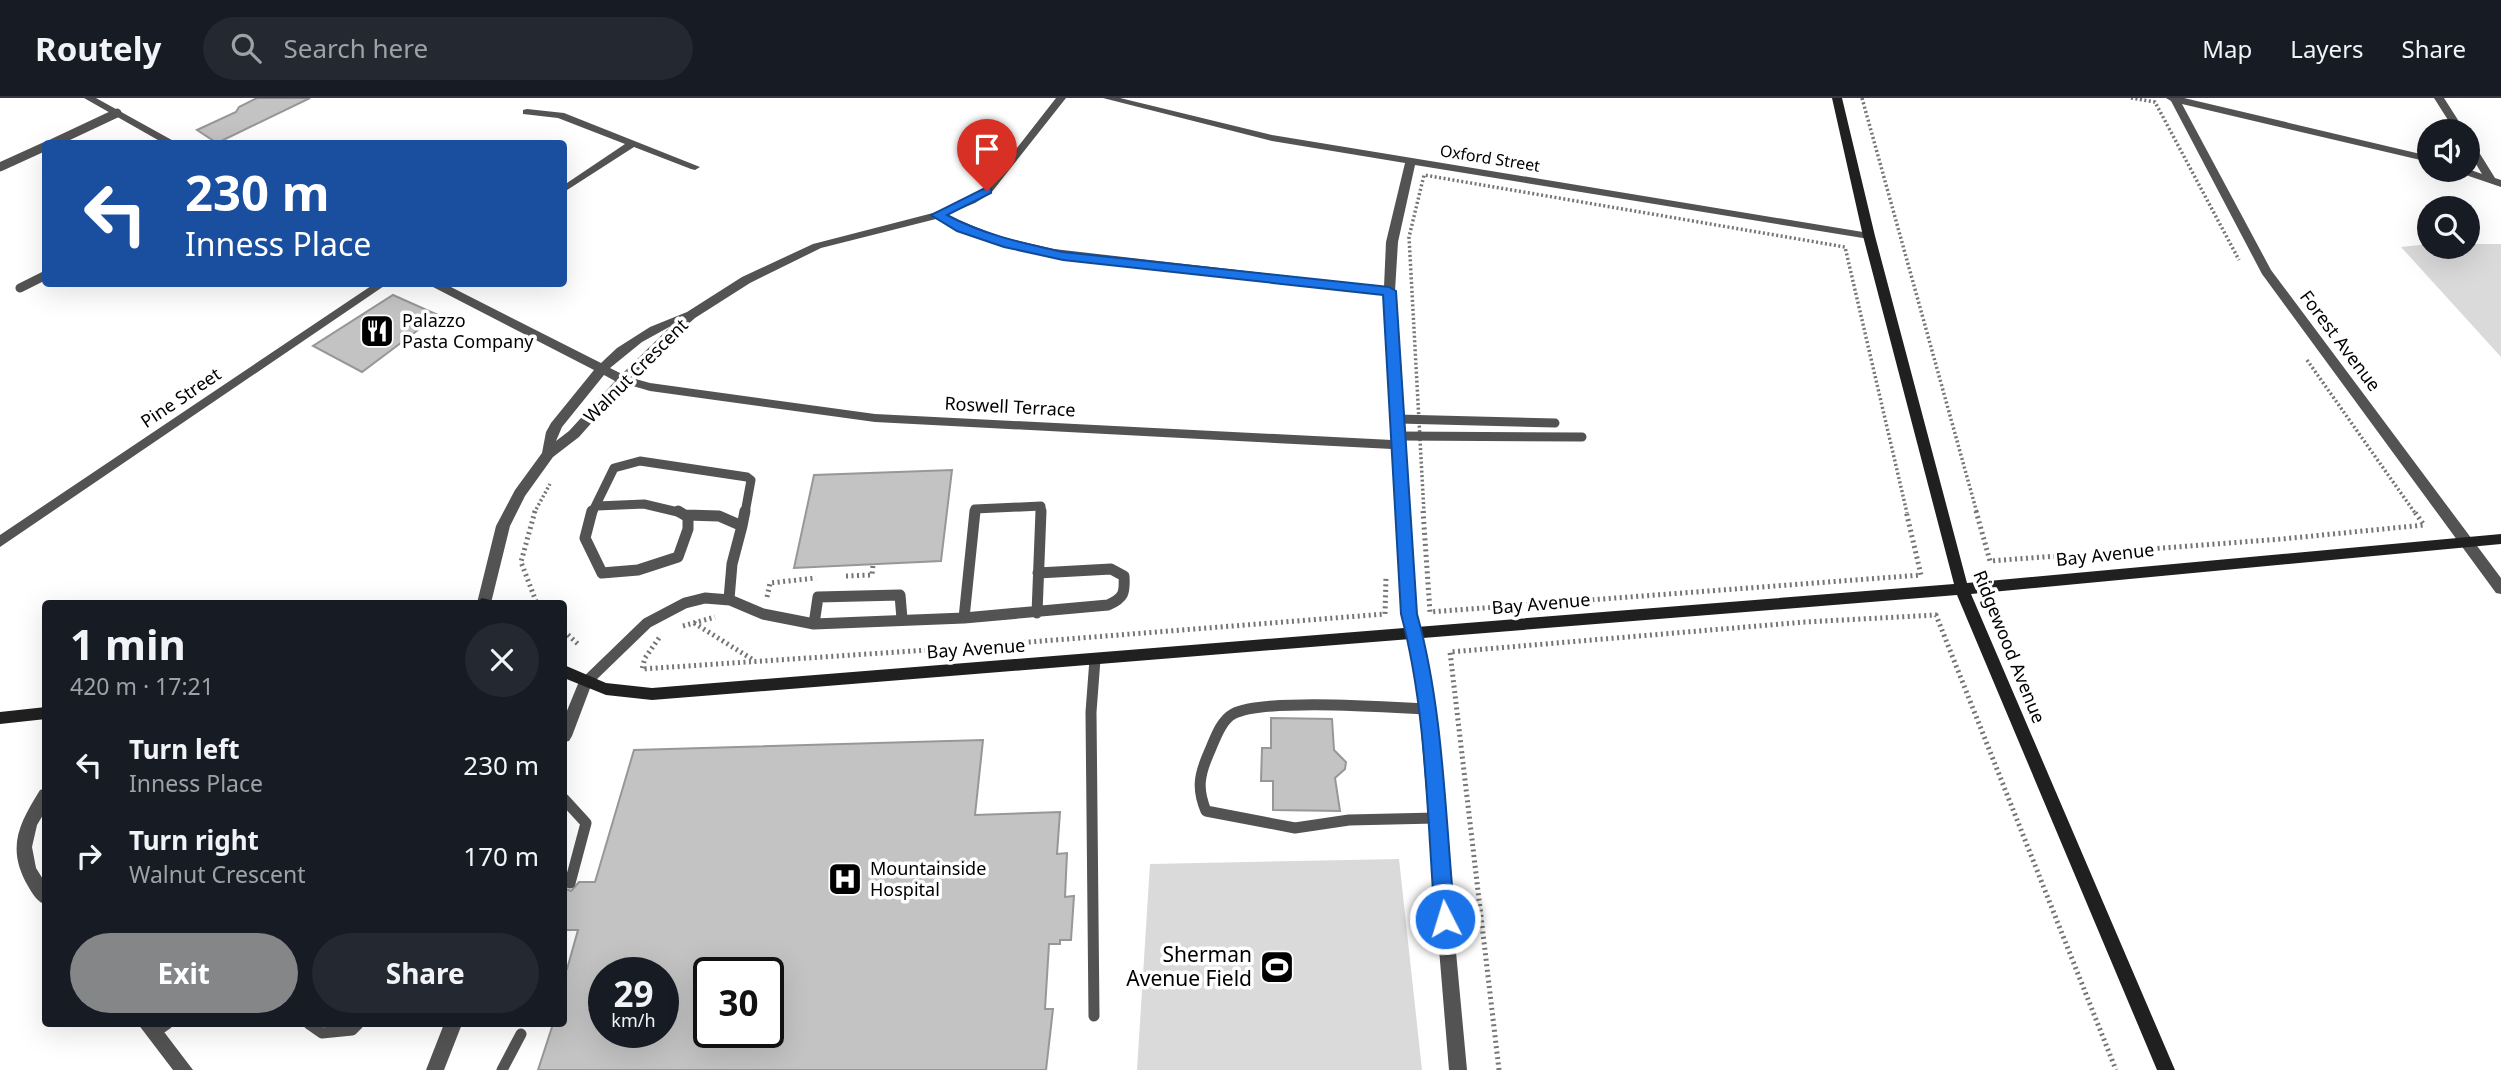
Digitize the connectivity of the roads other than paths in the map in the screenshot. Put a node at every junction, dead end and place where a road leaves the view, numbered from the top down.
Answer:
1 (89, 98) edge
2 (1061, 98) edge
3 (1108, 98) edge
4 (1837, 98) edge
5 (2173, 98) edge
6 (2439, 98) edge
7 (527, 112) dead end
8 (117, 113) junction
9 (2452, 119) edge
10 (60, 140) edge
11 (167, 140) edge
12 (633, 143) junction
13 (42, 148) edge
14 (2417, 156) edge
15 (2480, 160) edge
16 (1411, 161) junction
17 (0, 167) edge
18 (695, 167) dead end
19 (2496, 182) edge
20 (567, 187) edge
21 (937, 215) junction
22 (1869, 236) junction
23 (42, 277) edge
24 (377, 287) edge
25 (443, 287) edge
26 (20, 288) dead end
27 (1389, 291) junction
28 (691, 314) junction
29 (601, 368) junction
30 (622, 379) junction
31 (1398, 419) junction
32 (1555, 422) dead end
33 (1582, 437) dead end
34 (1398, 440) junction
35 (548, 454) junction
36 (597, 506) junction
37 (686, 515) junction
38 (741, 526) junction
39 (2501, 539) edge
40 (0, 542) edge
41 (2468, 543) junction
42 (1038, 573) junction
43 (1962, 589) junction
44 (2501, 589) edge
45 (729, 598) junction
46 (485, 600) edge
47 (1037, 613) junction
48 (964, 618) junction
49 (902, 619) junction
50 (814, 624) junction
51 (1414, 634) junction
52 (1095, 659) junction
53 (567, 673) edge
54 (585, 683) junction
55 (1426, 709) junction
56 (42, 713) edge
57 (0, 718) edge
58 (567, 728) edge
59 (42, 802) edge
60 (567, 802) edge
61 (1436, 818) junction
62 (570, 883) dead end
63 (42, 892) edge
64 (1094, 1016) dead end
65 (156, 1027) edge
66 (313, 1027) edge
67 (355, 1027) edge
68 (452, 1027) edge
69 (521, 1034) dead end
70 (184, 1070) edge
71 (435, 1070) edge
72 (502, 1070) edge
73 (1458, 1070) edge
74 (2166, 1070) edge

1 - 8 street
2 - 21 street, Walnut Crescent
3 - 16 street, Oxford Street
4 - 22 street, Ridgewood Avenue
5 - 14 street
5 - 41 street, Forest Avenue
6 - 9 street
7 - 12 street
8 - 10 lane
8 - 11 street
12 - 18 street
12 - 20 street
13 - 17 lane
15 - 19 street
16 - 22 street, Oxford Street
16 - 27 street
21 - 27 street
21 - 28 street, Walnut Crescent
22 - 43 street, Ridgewood Avenue
23 - 26 lane
24 - 40 street, Pine Street
25 - 29 street, Roswell Terrace
27 - 31 street
28 - 29 street, Walnut Crescent
28 - 30 street, Walnut Crescent
29 - 30 street, Roswell Terrace
29 - 35 street, Walnut Crescent
30 - 34 street, Roswell Terrace
30 - 35 street, Walnut Crescent
31 - 32 lane
31 - 34 street
33 - 34 lane
34 - 51 street
35 - 46 street, Walnut Crescent
36 - 37 lane
36 - 37 lane
36 - 38 lane
37 - 38 lane
38 - 45 lane
39 - 41 street, Bay Avenue
41 - 43 street, Bay Avenue
41 - 44 street, Forest Avenue
42 - 47 lane
42 - 47 lane
42 - 48 lane
43 - 51 street, Bay Avenue
43 - 74 street, Ridgewood Avenue
45 - 50 lane
45 - 54 lane
47 - 48 lane
48 - 49 lane
49 - 50 lane
49 - 50 lane
51 - 52 street, Bay Avenue
51 - 55 street
52 - 54 street, Bay Avenue
52 - 64 lane
53 - 54 street
54 - 58 street
55 - 61 street
55 - 61 lane
56 - 57 street
59 - 63 street
60 - 62 lane
61 - 73 street
65 - 70 street
66 - 67 lane
68 - 71 street
69 - 72 lane

